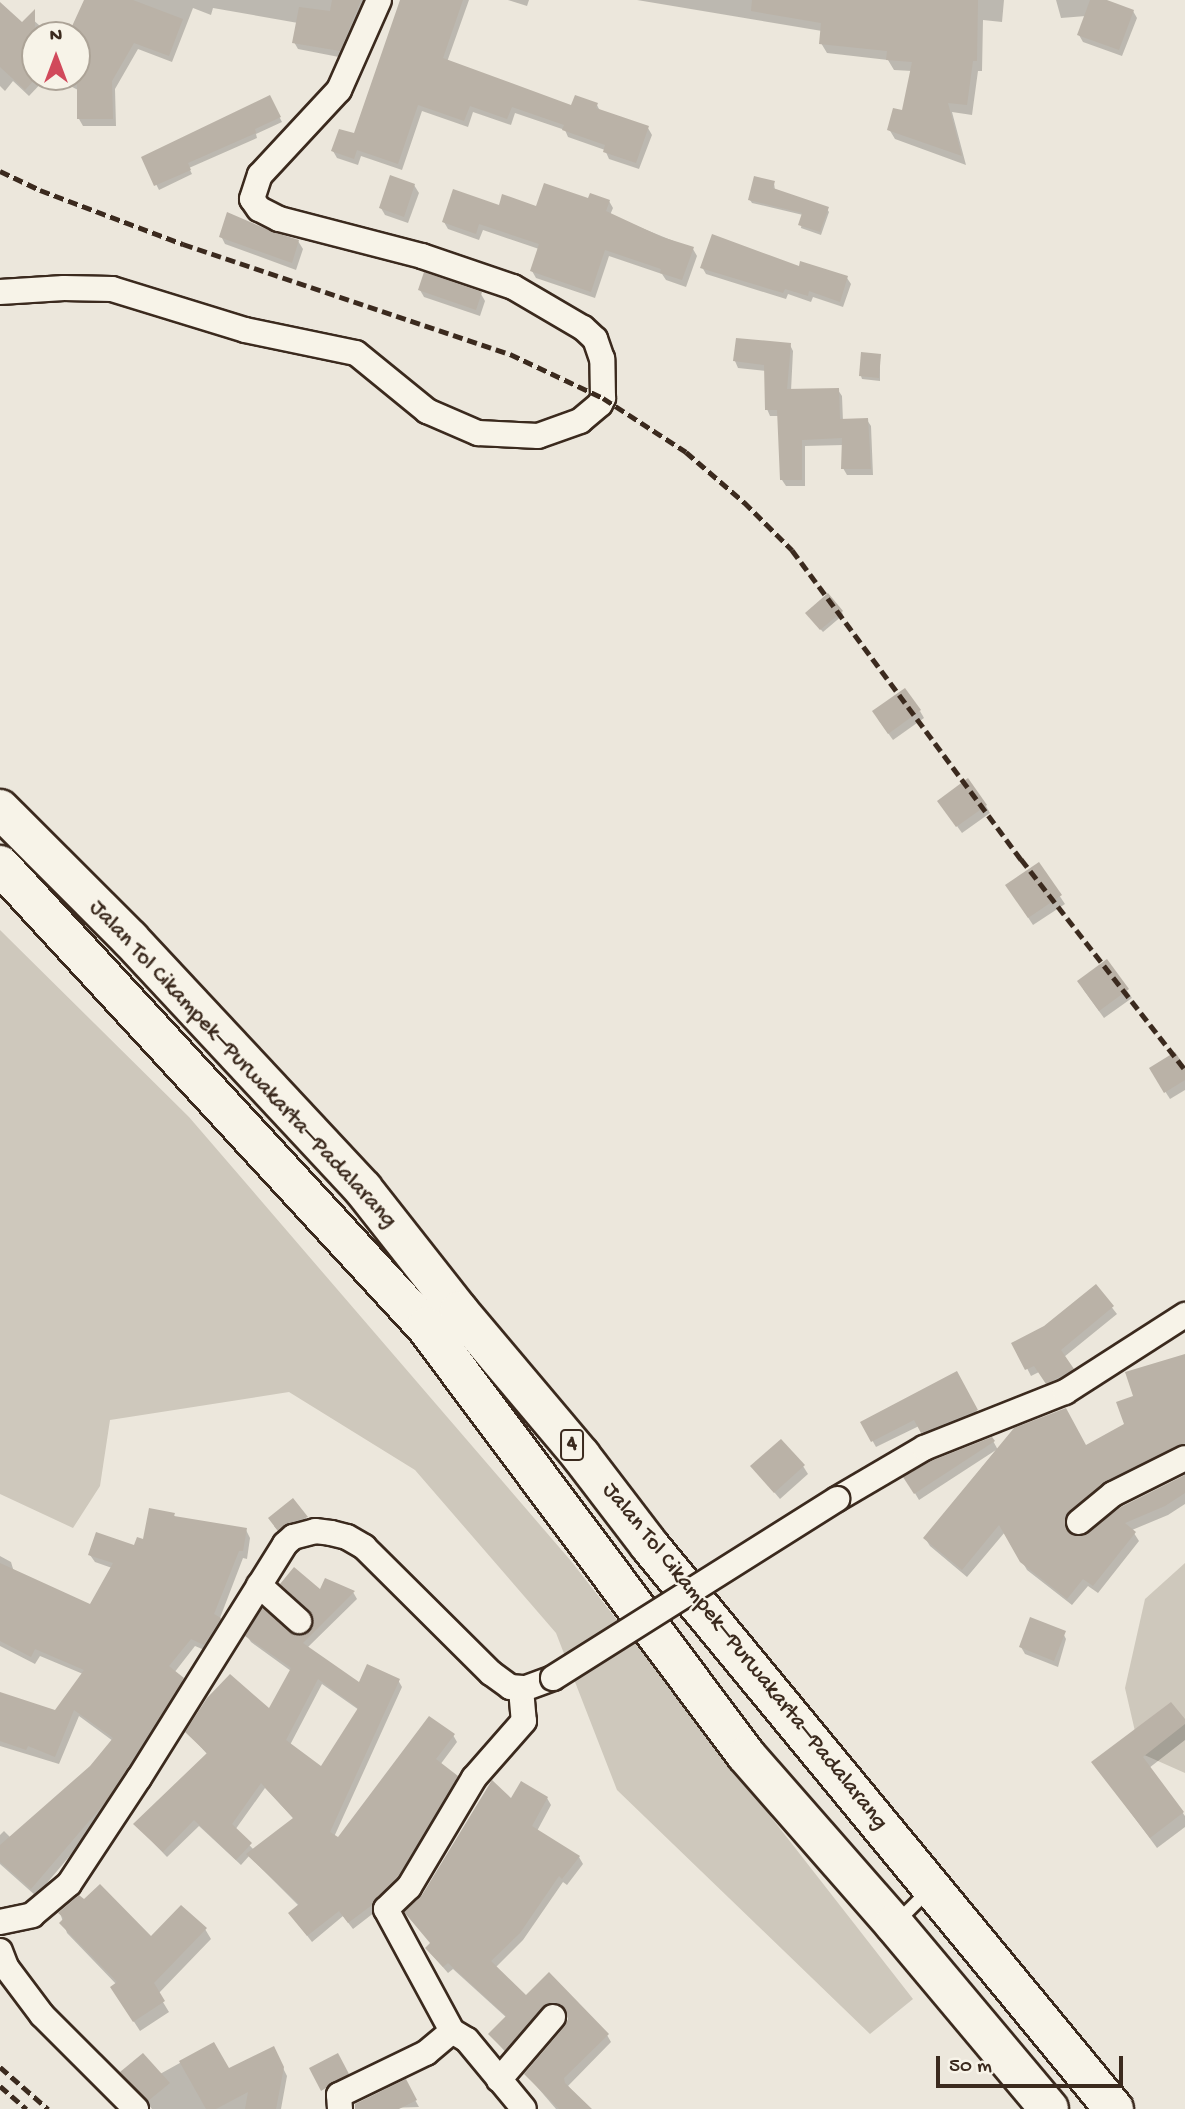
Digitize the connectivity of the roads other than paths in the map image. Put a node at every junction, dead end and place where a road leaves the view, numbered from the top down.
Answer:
1 (379, 0) edge
2 (0, 292) edge
3 (0, 809) edge
4 (0, 866) edge
5 (1185, 1315) edge
6 (1185, 1458) edge
7 (1079, 1522) dead end
8 (259, 1585) junction
9 (299, 1621) dead end
10 (521, 1689) junction
11 (932, 1886) junction
12 (0, 1922) edge
13 (894, 1924) junction
14 (0, 1951) edge
15 (553, 2017) dead end
16 (452, 2031) junction
17 (499, 2080) junction
18 (136, 2109) edge
19 (340, 2109) edge
20 (524, 2109) edge
21 (1049, 2109) edge
22 (1114, 2109) edge

1 - 2 street
3 - 11 highway, Jalan Tol Cikampek–Purwakarta–Padalarang / 4
4 - 13 highway, Jalan Tol Cikampek–Purwakarta–Padalarang / 4
5 - 10 street, bridge
6 - 7 street
8 - 9 street
8 - 10 street
8 - 12 street
10 - 16 street
11 - 13 lane
11 - 22 highway, Jalan Tol Cikampek–Purwakarta–Padalarang / 4
13 - 21 highway, Jalan Tol Cikampek–Purwakarta–Padalarang / 4
14 - 18 street
15 - 17 street
16 - 17 street
16 - 19 street
17 - 20 street

